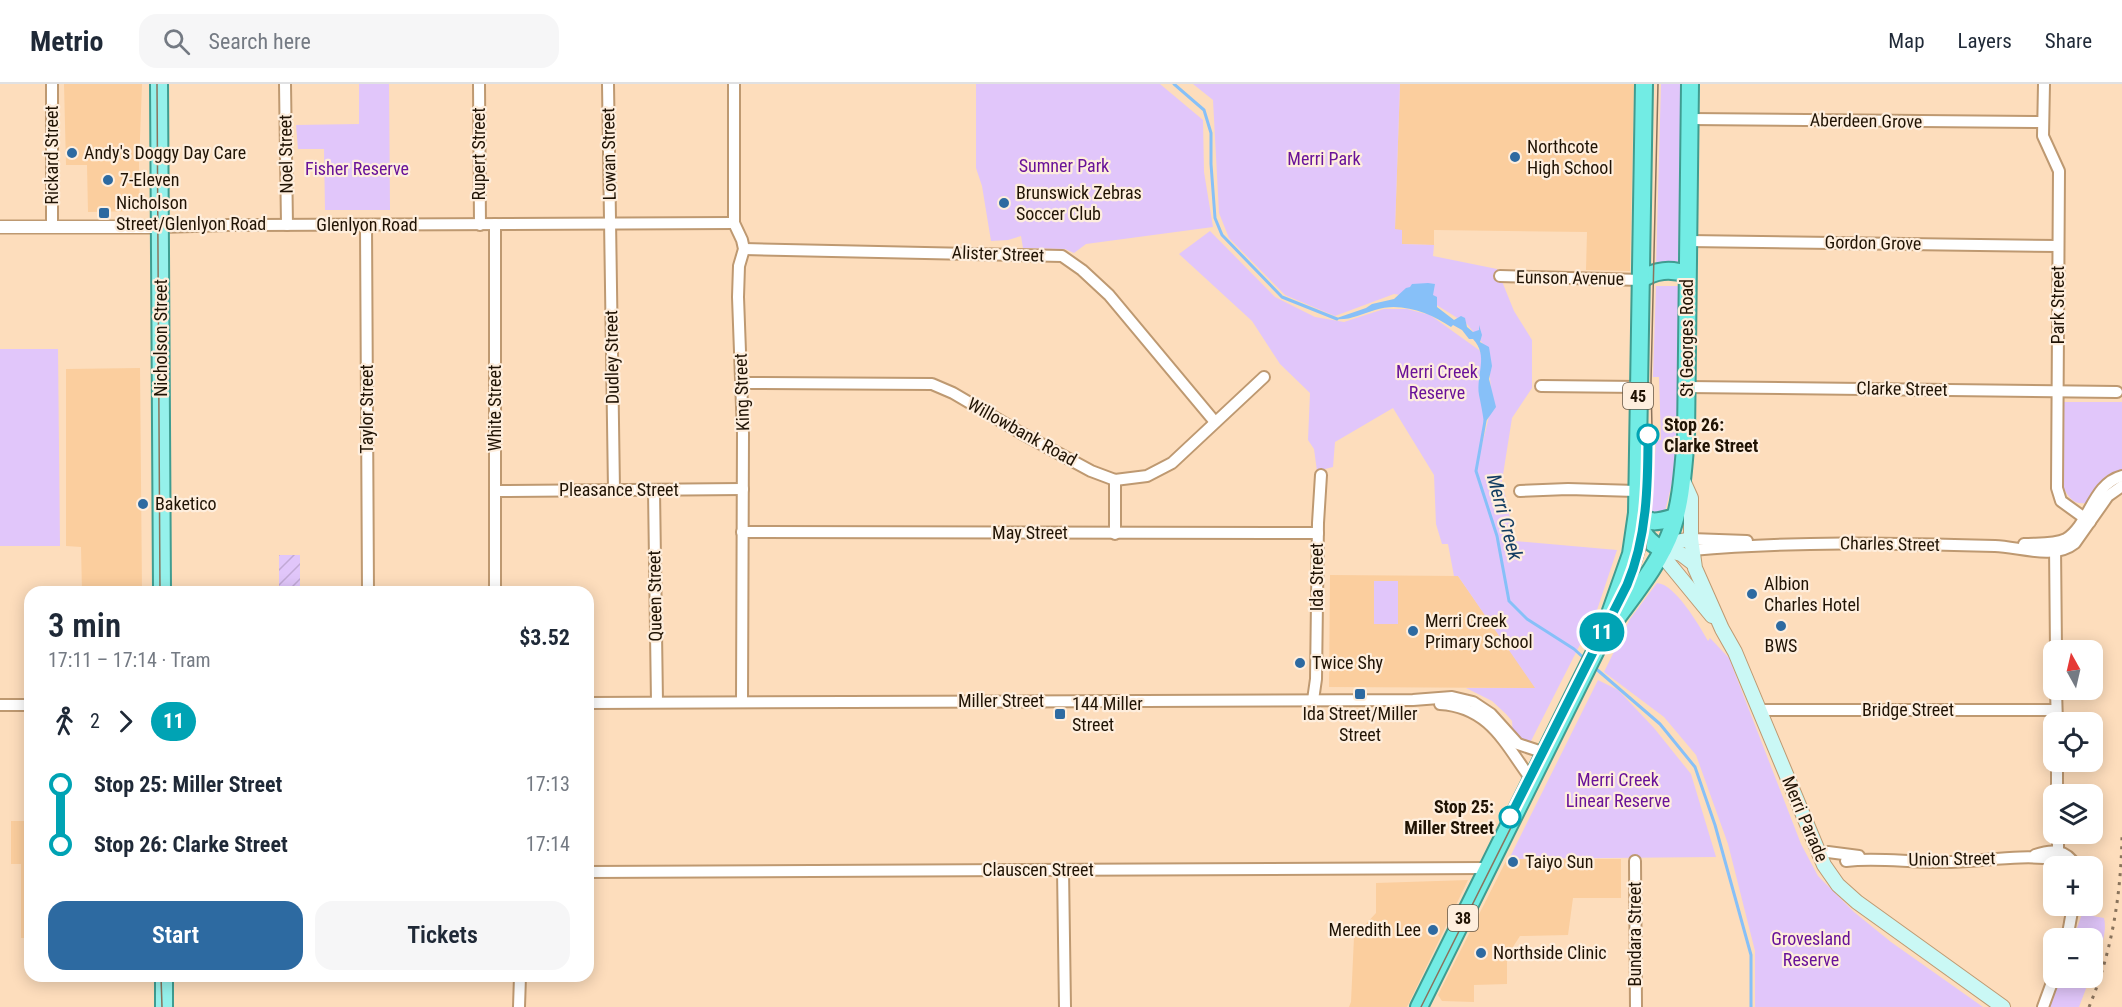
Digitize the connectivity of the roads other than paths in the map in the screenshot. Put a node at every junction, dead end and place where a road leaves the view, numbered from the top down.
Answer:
1 (52, 84) edge
2 (159, 84) edge
3 (285, 84) edge
4 (479, 84) edge
5 (608, 84) edge
6 (734, 84) edge
7 (1644, 84) edge
8 (1690, 84) edge
9 (2044, 84) edge
10 (1690, 118) junction
11 (2043, 122) junction
12 (495, 224) junction
13 (610, 224) junction
14 (735, 224) junction
15 (287, 225) junction
16 (366, 225) junction
17 (480, 225) junction
18 (0, 227) edge
19 (52, 227) junction
20 (160, 227) junction
21 (1688, 241) junction
22 (2058, 246) junction
23 (744, 249) junction
24 (1500, 276) dead end
25 (1687, 277) junction
26 (1641, 280) junction
27 (1264, 377) dead end
28 (742, 383) junction
29 (1541, 386) dead end
30 (1639, 387) junction
31 (1687, 387) junction
32 (2057, 391) junction
33 (2117, 392) dead end
34 (1215, 423) junction
35 (1321, 476) dead end
36 (2122, 476) edge
37 (1682, 478) junction
38 (1115, 480) junction
39 (2122, 486) edge
40 (743, 489) junction
41 (614, 490) junction
42 (654, 490) junction
43 (1636, 490) junction
44 (495, 491) junction
45 (1520, 491) dead end
46 (1637, 513) junction
47 (1675, 517) junction
48 (2087, 519) junction
49 (742, 532) junction
50 (1318, 533) junction
51 (1115, 534) junction
52 (2056, 547) junction
53 (1663, 549) junction
54 (1693, 551) junction
55 (1625, 571) junction
56 (162, 586) edge
57 (368, 586) edge
58 (495, 586) edge
59 (1722, 629) junction
60 (2056, 640) edge
61 (1600, 642) junction
62 (1317, 700) junction
63 (1413, 700) junction
64 (2056, 700) edge
65 (657, 702) junction
66 (742, 702) junction
67 (594, 703) edge
68 (0, 705) edge
69 (24, 705) edge
70 (1760, 710) junction
71 (2056, 710) joint
72 (1545, 753) junction
73 (1532, 779) junction
74 (2058, 844) edge
75 (1818, 854) junction
76 (2058, 855) junction
77 (2068, 856) edge
78 (1875, 859) junction
79 (1635, 861) dead end
80 (1846, 861) dead end
81 (1488, 868) junction
82 (1063, 870) junction
83 (594, 872) edge
84 (164, 982) edge
85 (520, 982) edge
86 (2050, 988) edge
87 (164, 1007) edge
88 (519, 1007) edge
89 (1065, 1007) edge
90 (1419, 1007) edge
91 (1636, 1007) edge
92 (2003, 1007) edge
93 (2043, 1007) edge

1 - 19 street, Rickard Street
2 - 20 main road, Nicholson Street
3 - 15 street, Noel Street
4 - 17 street, Rupert Street
5 - 13 street, Lowan Street
6 - 14 street
7 - 26 highway, St Georges Road / 45
8 - 10 highway, St Georges Road
9 - 11 street, Park Street
10 - 11 street, Aberdeen Grove
10 - 21 highway, St Georges Road
11 - 22 street, Park Street
12 - 13 street, Glenlyon Road
12 - 17 street, Glenlyon Road
12 - 44 street, White Street
13 - 14 street, Glenlyon Road
13 - 41 street, Dudley Street
14 - 23 street
15 - 16 street, Glenlyon Road
15 - 20 street, Glenlyon Road
16 - 17 street, Glenlyon Road
16 - 57 street, Taylor Street
18 - 19 street, Glenlyon Road
19 - 20 street, Glenlyon Road
20 - 56 main road, Nicholson Street
21 - 22 street, Gordon Grove
21 - 25 highway, St Georges Road
22 - 32 street, Park Street
23 - 28 street, King Street
23 - 34 street, Alister Street
24 - 26 street, Eunson Avenue
25 - 26 highway
25 - 31 highway, St Georges Road
26 - 30 highway, St Georges Road / 45
27 - 34 street, Willowbank Road
28 - 38 street, Willowbank Road
28 - 40 street, King Street
29 - 30 street
30 - 43 highway, St Georges Road / 45
31 - 32 street, Clarke Street
31 - 37 highway, St Georges Road
32 - 33 street, Clarke Street
32 - 48 street, Park Street
34 - 38 street, Willowbank Road
35 - 50 street, Ida Street
36 - 48 street
37 - 47 highway, St Georges Road
37 - 54 main road
38 - 51 street
39 - 48 street
40 - 42 street, Pleasance Street
40 - 49 street, King Street
41 - 42 street, Pleasance Street
41 - 44 street, Pleasance Street
42 - 65 street, Queen Street
43 - 45 street
43 - 46 highway, St Georges Road / 45
44 - 58 street, White Street
46 - 47 highway
46 - 53 highway
46 - 55 highway, St Georges Road / 45
47 - 53 highway, St Georges Road
48 - 52 street
49 - 51 street, May Street
49 - 66 street, King Street
50 - 51 street, May Street
50 - 62 street, Ida Street
52 - 54 street, Charles Street
52 - 60 street
53 - 54 main road, Charles Street
53 - 55 highway
53 - 59 main road, Merri Parade
53 - 61 highway, St Georges Road / 38
54 - 59 main road, Merri Parade
55 - 61 highway, St Georges Road / 38
59 - 70 main road, Merri Parade
61 - 72 highway, St Georges Road / 38
62 - 63 street, Miller Street
62 - 66 street, Miller Street
63 - 72 street, Miller Street
63 - 73 street, Miller Street
64 - 71 street
65 - 66 street, Miller Street
65 - 67 street, Miller Street
68 - 69 street
70 - 71 street, Bridge Street
70 - 75 main road, Merri Parade
72 - 73 highway, St Georges Road / 38
73 - 81 highway, St Georges Road / 38
74 - 76 street
75 - 78 street, Union Street
75 - 92 main road, Merri Parade
76 - 77 street
76 - 78 street, Union Street
78 - 80 street, Union Street
79 - 91 street, Bundara Street
81 - 82 street, Clauscen Street
81 - 90 highway, St Georges Road / 38
82 - 83 street, Clauscen Street
82 - 89 street
84 - 87 main road
85 - 88 street
86 - 93 street

